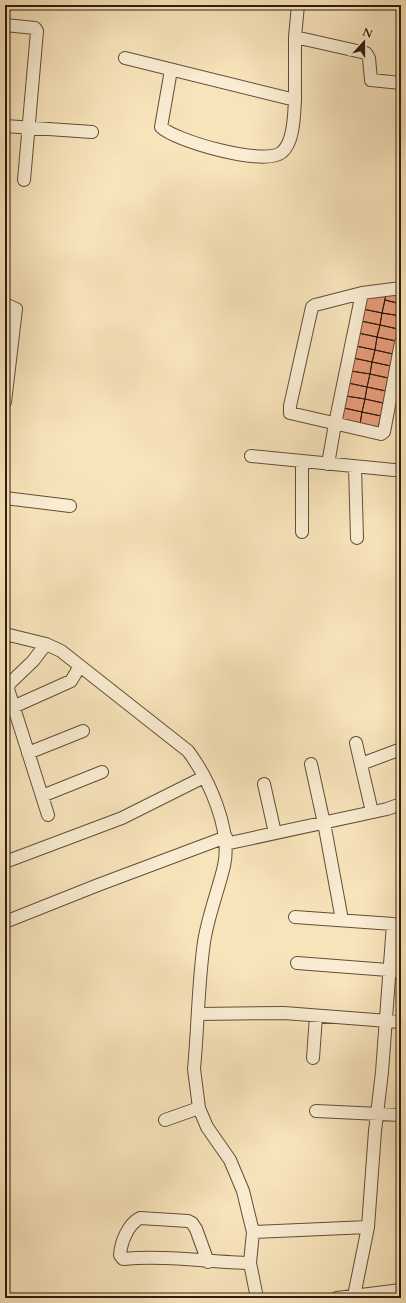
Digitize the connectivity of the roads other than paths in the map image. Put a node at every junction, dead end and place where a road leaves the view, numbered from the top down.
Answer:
1 (298, 5) edge
2 (5, 25) edge
3 (296, 37) junction
4 (124, 58) dead end
5 (171, 70) junction
6 (401, 82) edge
7 (295, 100) junction
8 (5, 126) edge
9 (28, 128) junction
10 (92, 132) dead end
11 (24, 180) dead end
12 (401, 288) edge
13 (362, 293) junction
14 (5, 304) edge
15 (401, 342) edge
16 (5, 402) edge
17 (335, 424) junction
18 (251, 456) dead end
19 (302, 461) junction
20 (328, 464) junction
21 (355, 467) junction
22 (394, 470) dead end
23 (5, 498) edge
24 (70, 506) dead end
25 (302, 532) dead end
26 (357, 538) dead end
27 (5, 634) edge
28 (46, 644) junction
29 (80, 666) junction
30 (13, 707) junction
31 (83, 731) dead end
32 (356, 743) dead end
33 (401, 749) edge
34 (28, 753) junction
35 (310, 764) dead end
36 (361, 764) junction
37 (102, 772) dead end
38 (204, 777) junction
39 (264, 784) dead end
40 (42, 796) junction
41 (401, 804) edge
42 (372, 812) junction
43 (48, 815) dead end
44 (324, 822) junction
45 (275, 833) junction
46 (226, 841) junction
47 (5, 862) edge
48 (295, 916) dead end
49 (342, 920) junction
50 (5, 922) edge
51 (297, 963) dead end
52 (395, 971) edge
53 (198, 1014) junction
54 (316, 1016) junction
55 (386, 1021) junction
56 (401, 1022) edge
57 (313, 1058) dead end
58 (199, 1108) junction
59 (316, 1111) dead end
60 (377, 1114) junction
61 (401, 1115) edge
62 (165, 1120) dead end
63 (368, 1227) junction
64 (253, 1232) junction
65 (208, 1262) junction
66 (250, 1262) junction
67 (401, 1290) edge
68 (354, 1296) junction
69 (369, 1296) edge
70 (257, 1298) edge
71 (337, 1298) edge

1 - 3 street
2 - 9 street
3 - 6 street
3 - 7 street
4 - 5 street
5 - 7 street
5 - 7 street
8 - 9 street
9 - 10 street
9 - 11 street
12 - 13 street
13 - 17 street
13 - 17 street
14 - 16 street
15 - 17 street
17 - 20 street
18 - 19 street
19 - 20 street
19 - 25 street
20 - 21 street
21 - 22 street
21 - 26 street
23 - 24 street
27 - 28 street
28 - 29 street
28 - 30 street
29 - 30 street
29 - 38 street
30 - 34 street
31 - 34 street
32 - 36 street
33 - 36 street
34 - 40 street
35 - 44 street
36 - 42 street
37 - 40 street
38 - 46 street
38 - 47 street
39 - 45 street
40 - 43 street
41 - 42 street
42 - 44 street
44 - 45 street
44 - 49 street
45 - 46 street
46 - 50 street
46 - 53 street
48 - 49 street
49 - 52 street
51 - 52 street
52 - 55 street
53 - 54 street
53 - 58 street
54 - 55 street
54 - 57 street
55 - 56 street
55 - 60 street
58 - 62 street
58 - 64 street
59 - 60 street
60 - 61 street
60 - 63 street
63 - 64 street
63 - 68 street
64 - 66 street
65 - 65 street
65 - 66 street
66 - 70 street
67 - 69 street
68 - 69 street
68 - 71 street

